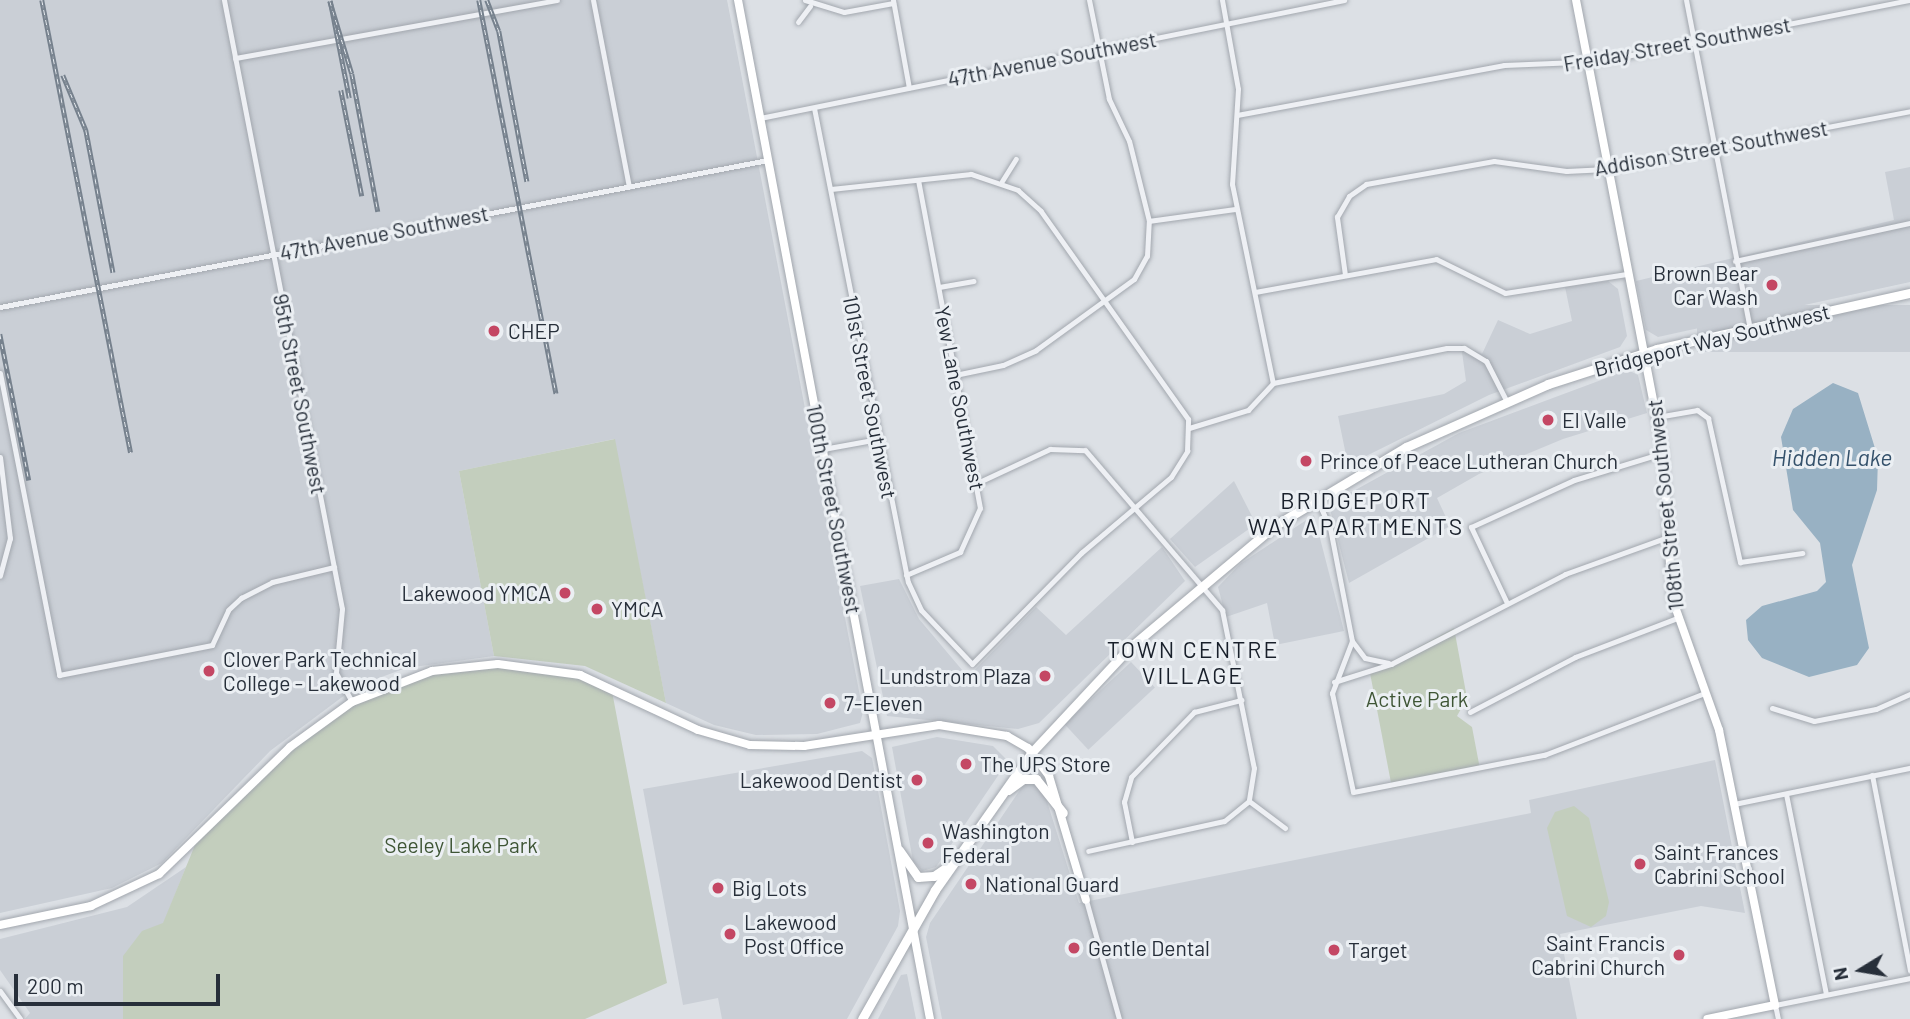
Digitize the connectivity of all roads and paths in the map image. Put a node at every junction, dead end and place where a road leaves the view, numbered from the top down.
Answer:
1 (224, 0) edge
2 (557, 0) edge
3 (593, 0) edge
4 (738, 0) edge
5 (805, 0) edge
6 (1089, 0) edge
7 (1222, 0) edge
8 (1344, 0) edge
9 (1576, 0) edge
10 (1686, 0) edge
11 (1910, 0) edge
12 (893, 1) edge
13 (810, 6) junction
14 (798, 22) dead end
15 (1226, 23) junction
16 (1694, 44) junction
17 (1100, 51) junction
18 (235, 58) junction
19 (1588, 63) junction
20 (909, 88) junction
21 (814, 108) junction
22 (1910, 111) edge
23 (1237, 115) junction
24 (760, 118) junction
25 (1714, 148) junction
26 (1016, 159) dead end
27 (768, 160) junction
28 (1607, 169) junction
29 (918, 181) junction
30 (1002, 181) junction
31 (629, 187) junction
32 (831, 189) junction
33 (1237, 209) junction
34 (1149, 221) junction
35 (1910, 223) edge
36 (273, 254) junction
37 (1735, 261) junction
38 (1627, 274) junction
39 (1345, 275) junction
40 (973, 281) dead end
41 (939, 287) junction
42 (1255, 292) junction
43 (1910, 293) edge
44 (1105, 300) junction
45 (0, 307) edge
46 (1750, 328) junction
47 (1644, 353) junction
48 (0, 373) edge
49 (955, 374) junction
50 (1273, 383) junction
51 (1506, 400) junction
52 (1657, 417) junction
53 (1189, 428) junction
54 (878, 439) junction
55 (823, 449) junction
56 (1663, 453) junction
57 (0, 457) edge
58 (977, 483) junction
59 (1317, 499) junction
60 (1137, 506) junction
61 (1668, 537) junction
62 (1802, 553) dead end
63 (334, 567) junction
64 (906, 575) junction
65 (0, 576) edge
66 (1203, 582) junction
67 (1506, 601) junction
68 (1676, 618) junction
69 (1352, 640) junction
70 (1401, 660) junction
71 (1334, 682) junction
72 (1705, 693) junction
73 (1910, 694) edge
74 (1241, 700) junction
75 (352, 702) junction
76 (1772, 708) dead end
77 (1470, 712) dead end
78 (876, 733) junction
79 (1032, 752) junction
80 (1910, 768) edge
81 (1872, 775) junction
82 (1786, 794) junction
83 (998, 797) junction
84 (1248, 801) junction
85 (1734, 804) junction
86 (1063, 813) junction
87 (1285, 828) dead end
88 (1132, 842) junction
89 (899, 850) junction
90 (1088, 852) dead end
91 (957, 856) junction
92 (1086, 900) joint
93 (0, 925) edge
94 (913, 927) junction
95 (1910, 970) edge
96 (1910, 978) edge
97 (0, 990) edge
98 (1826, 995) junction
99 (1775, 1005) junction
100 (20, 1019) edge
101 (862, 1019) edge
102 (930, 1019) edge
103 (1119, 1019) edge
104 (1707, 1019) edge
105 (1778, 1019) edge

1 - 18 street, 95th Street Southwest
2 - 18 street
3 - 31 street
4 - 24 main road, 100th Street Southwest
5 - 13 street
6 - 17 street
7 - 15 street
8 - 15 street, 47th Avenue Southwest
9 - 19 main road, 108th Street Southwest
10 - 16 street
11 - 16 street, Freiday Street Southwest
12 - 13 street
12 - 20 street
13 - 14 street
15 - 17 street, 47th Avenue Southwest
15 - 23 street
16 - 19 street, Freiday Street Southwest
16 - 25 street
17 - 20 street, 47th Avenue Southwest
17 - 34 street
18 - 36 street, 95th Street Southwest
19 - 23 street, Freiday Street Southwest
19 - 28 main road, 108th Street Southwest
20 - 21 street, 47th Avenue Southwest
21 - 24 street, 47th Avenue Southwest
21 - 32 street, 101st Street Southwest
22 - 25 street, Addison Street Southwest
23 - 33 street
24 - 27 main road, 100th Street Southwest
25 - 28 street, Addison Street Southwest
25 - 37 street
26 - 30 street
27 - 31 street, 47th Avenue Southwest
27 - 55 main road, 100th Street Southwest
28 - 38 main road, 108th Street Southwest
28 - 39 street, Addison Street Southwest
29 - 30 street
29 - 32 street
29 - 41 street, Yew Lane Southwest
30 - 44 street
31 - 36 street, 47th Avenue Southwest
32 - 54 street, 101st Street Southwest
33 - 34 street
33 - 42 street
34 - 44 street
35 - 37 street
36 - 45 street, 47th Avenue Southwest
36 - 63 street, 95th Street Southwest
37 - 46 street
38 - 39 street
38 - 47 main road, 108th Street Southwest
39 - 42 street
40 - 41 street
41 - 49 street, Yew Lane Southwest
42 - 50 street
43 - 46 main road, Bridgeport Way Southwest
44 - 49 street
44 - 53 street
46 - 47 main road, Bridgeport Way Southwest
47 - 51 main road, Bridgeport Way Southwest
47 - 52 main road, 108th Street Southwest
48 - 63 street
49 - 58 street, Yew Lane Southwest
50 - 51 street
50 - 53 street
51 - 59 main road, Bridgeport Way Southwest
52 - 56 main road, 108th Street Southwest
52 - 62 street
53 - 60 street
54 - 55 street
54 - 64 street, 101st Street Southwest
55 - 78 main road, 100th Street Southwest
56 - 61 main road, 108th Street Southwest
56 - 67 street
57 - 65 street
58 - 60 street
58 - 64 street, Yew Lane Southwest
59 - 66 main road, Bridgeport Way Southwest
59 - 69 street
60 - 64 street, 101st Street Southwest
60 - 66 street
61 - 67 street
61 - 68 main road, 108th Street Southwest
63 - 75 street, 95th Street Southwest
66 - 74 street
66 - 79 main road, Bridgeport Way Southwest
67 - 70 street
68 - 72 main road, 108th Street Southwest
68 - 77 street
69 - 70 street
69 - 71 street
70 - 71 street
71 - 72 street
72 - 85 main road, 108th Street Southwest
73 - 76 street
74 - 84 street
74 - 88 street
75 - 78 main road
75 - 93 main road
78 - 79 main road
78 - 89 main road, 100th Street Southwest
79 - 83 main road, Bridgeport Way Southwest
79 - 86 main road
80 - 81 street
81 - 82 street
81 - 95 street
82 - 85 street
82 - 98 street
83 - 86 main road
83 - 91 main road, Bridgeport Way Southwest
84 - 87 street
84 - 88 street
85 - 99 main road, 108th Street Southwest
86 - 92 main road
88 - 90 street
89 - 91 main road
89 - 94 main road, 100th Street Southwest
91 - 94 main road, Bridgeport Way Southwest
92 - 103 street
94 - 101 main road, Bridgeport Way Southwest
94 - 102 main road, 100th Street Southwest
96 - 98 street
97 - 100 street
98 - 99 street
99 - 104 main road
99 - 105 street

